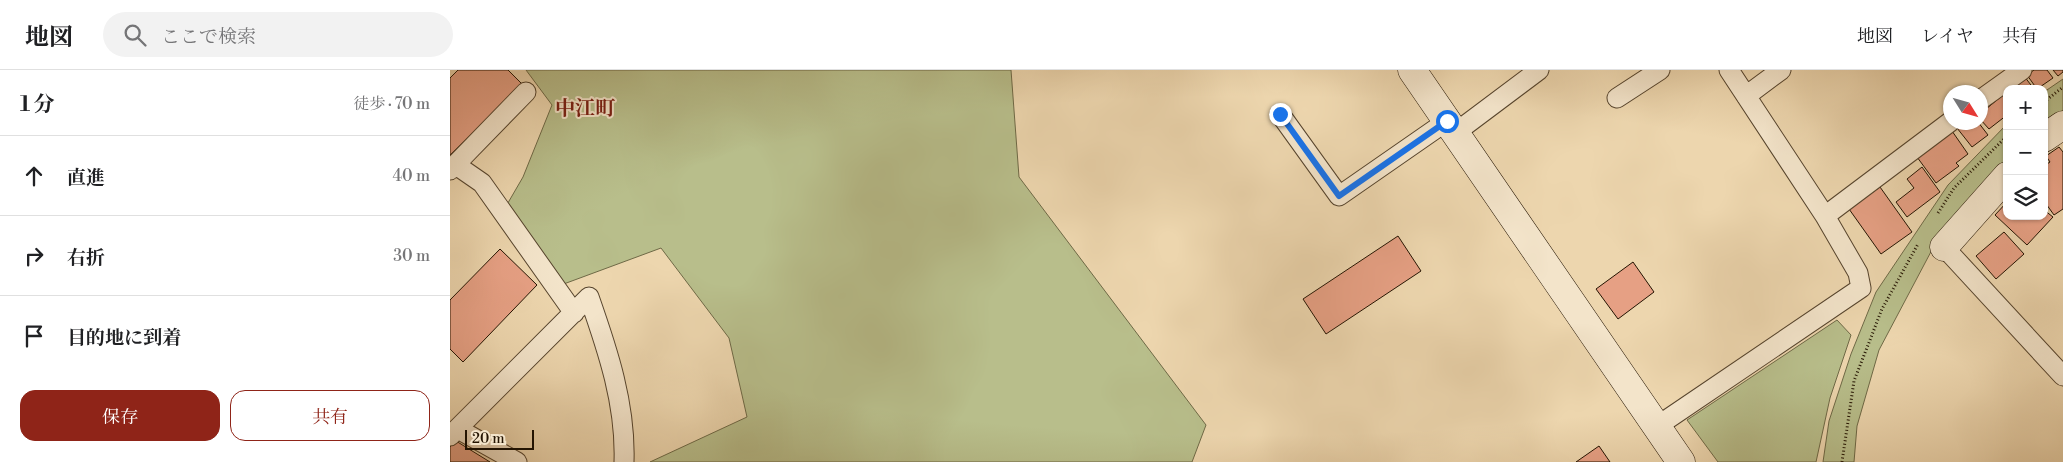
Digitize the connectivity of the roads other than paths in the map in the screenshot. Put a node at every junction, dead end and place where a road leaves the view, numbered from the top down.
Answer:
1 (1412, 70) edge
2 (1540, 70) edge
3 (1660, 70) edge
4 (1729, 70) edge
5 (1780, 70) edge
6 (2022, 70) edge
7 (526, 92) dead end
8 (1988, 94) edge
9 (1746, 96) junction
10 (1617, 98) dead end
11 (1280, 114) dead end
12 (2063, 125) edge
13 (1451, 127) junction
14 (1943, 127) edge
15 (2048, 135) edge
16 (453, 168) edge
17 (2003, 180) edge
18 (1826, 216) junction
19 (1934, 241) joint
20 (574, 312) junction
21 (2063, 376) edge
22 (1656, 427) junction
23 (454, 432) edge
24 (517, 462) edge
25 (624, 462) edge
26 (1681, 462) edge

1 - 13 street
2 - 13 street
3 - 10 street
4 - 9 street
5 - 9 street
6 - 8 street
7 - 16 street
9 - 18 street
11 - 13 street
12 - 15 street
13 - 22 street
14 - 18 street
16 - 20 street
17 - 19 street
18 - 22 street
19 - 21 street
20 - 23 street
20 - 25 street
22 - 26 street
23 - 24 street

